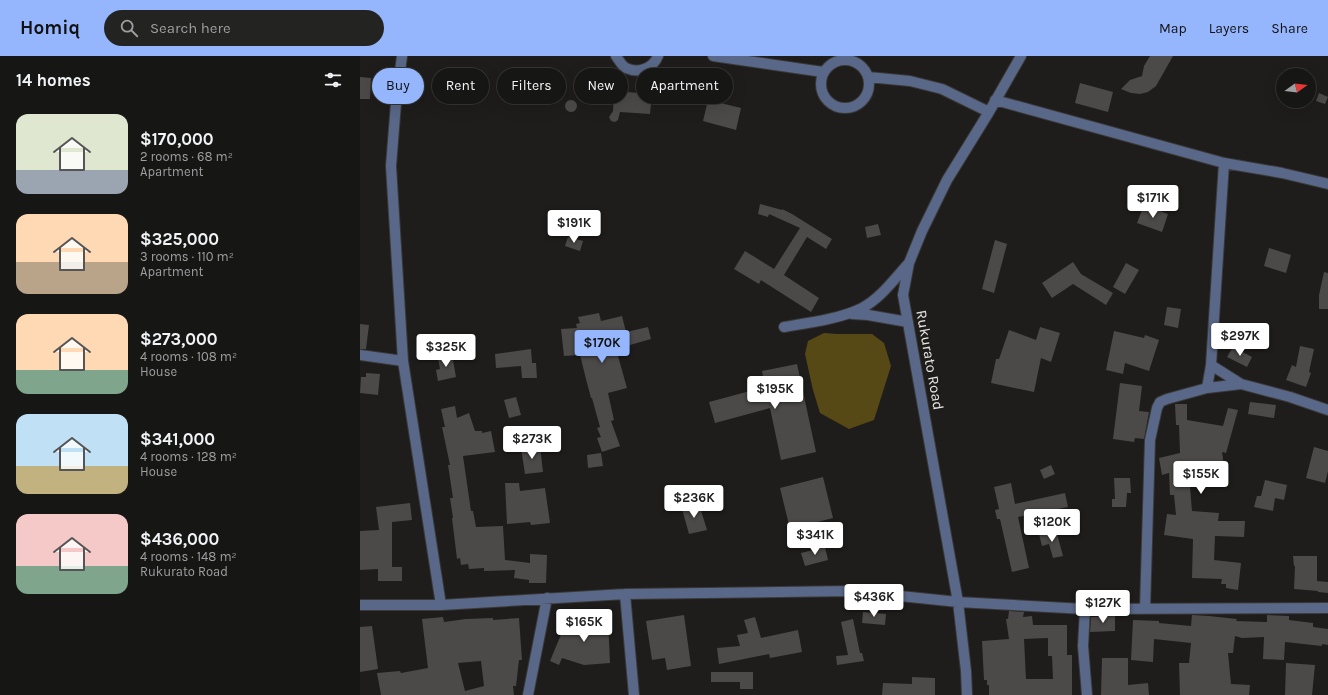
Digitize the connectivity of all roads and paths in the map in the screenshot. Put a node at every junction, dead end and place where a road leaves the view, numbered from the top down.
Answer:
1 (402, 56) edge
2 (616, 56) edge
3 (658, 56) edge
4 (713, 56) edge
5 (1021, 56) edge
6 (823, 72) junction
7 (868, 77) junction
8 (995, 100) junction
9 (989, 112) junction
10 (1224, 163) junction
11 (1328, 184) edge
12 (909, 263) junction
13 (848, 314) junction
14 (908, 322) junction
15 (784, 327) dead end
16 (360, 355) edge
17 (403, 361) junction
18 (1211, 365) junction
19 (1241, 384) junction
20 (1207, 388) junction
21 (1328, 410) edge
22 (625, 594) junction
23 (547, 598) junction
24 (958, 602) junction
25 (360, 605) edge
26 (441, 605) junction
27 (1328, 608) edge
28 (1085, 609) junction
29 (1145, 609) junction
30 (528, 695) edge
31 (634, 695) edge
32 (967, 695) edge
33 (1087, 695) edge

1 - 17 street
2 - 3 street
4 - 6 street
5 - 8 street, Rukurato Road
6 - 7 street
6 - 7 street
7 - 9 street
8 - 9 street, Rukurato Road
8 - 10 street
9 - 12 street, Rukurato Road
10 - 11 street
10 - 18 street
12 - 13 street
12 - 14 street, Rukurato Road
13 - 14 street
13 - 15 street
14 - 24 street, Rukurato Road
16 - 17 street
17 - 26 street
18 - 19 street
18 - 20 street
19 - 20 street
19 - 21 street
20 - 29 street
22 - 23 street
22 - 24 street
22 - 31 street
23 - 26 street
23 - 30 street
24 - 28 street
24 - 32 street, Rukurato Road
25 - 26 street
27 - 29 street
28 - 29 street
28 - 33 street

